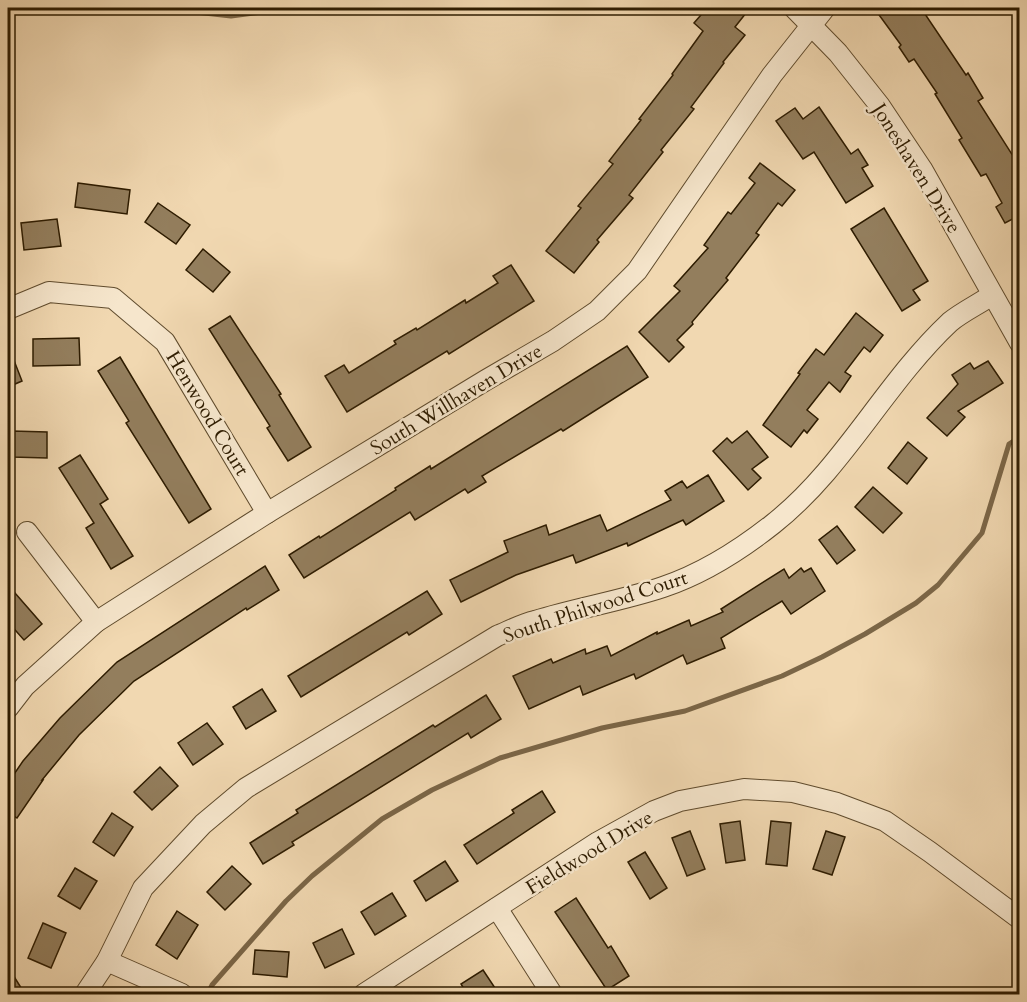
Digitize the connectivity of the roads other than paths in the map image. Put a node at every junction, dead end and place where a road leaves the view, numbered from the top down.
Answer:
1 (794, 8) edge
2 (825, 8) edge
3 (810, 26) junction
4 (992, 296) junction
5 (8, 309) edge
6 (1020, 343) edge
7 (267, 513) junction
8 (27, 532) dead end
9 (96, 622) junction
10 (8, 708) edge
11 (497, 908) junction
12 (1020, 919) edge
13 (107, 961) junction
14 (85, 994) edge
15 (182, 994) edge
16 (364, 994) edge
17 (552, 994) edge

1 - 3 street, Joneshaven Drive
2 - 3 street, South Willhaven Drive
3 - 4 street, Joneshaven Drive
3 - 7 street, South Willhaven Drive
4 - 6 street, Joneshaven Drive
4 - 13 street, South Philwood Court
5 - 7 street, Henwood Court
7 - 9 street, South Willhaven Drive
8 - 9 street
9 - 10 street, South Willhaven Drive
11 - 12 street, Fieldwood Drive
11 - 16 street, Fieldwood Drive
11 - 17 street
13 - 14 street, South Philwood Court
13 - 15 street

